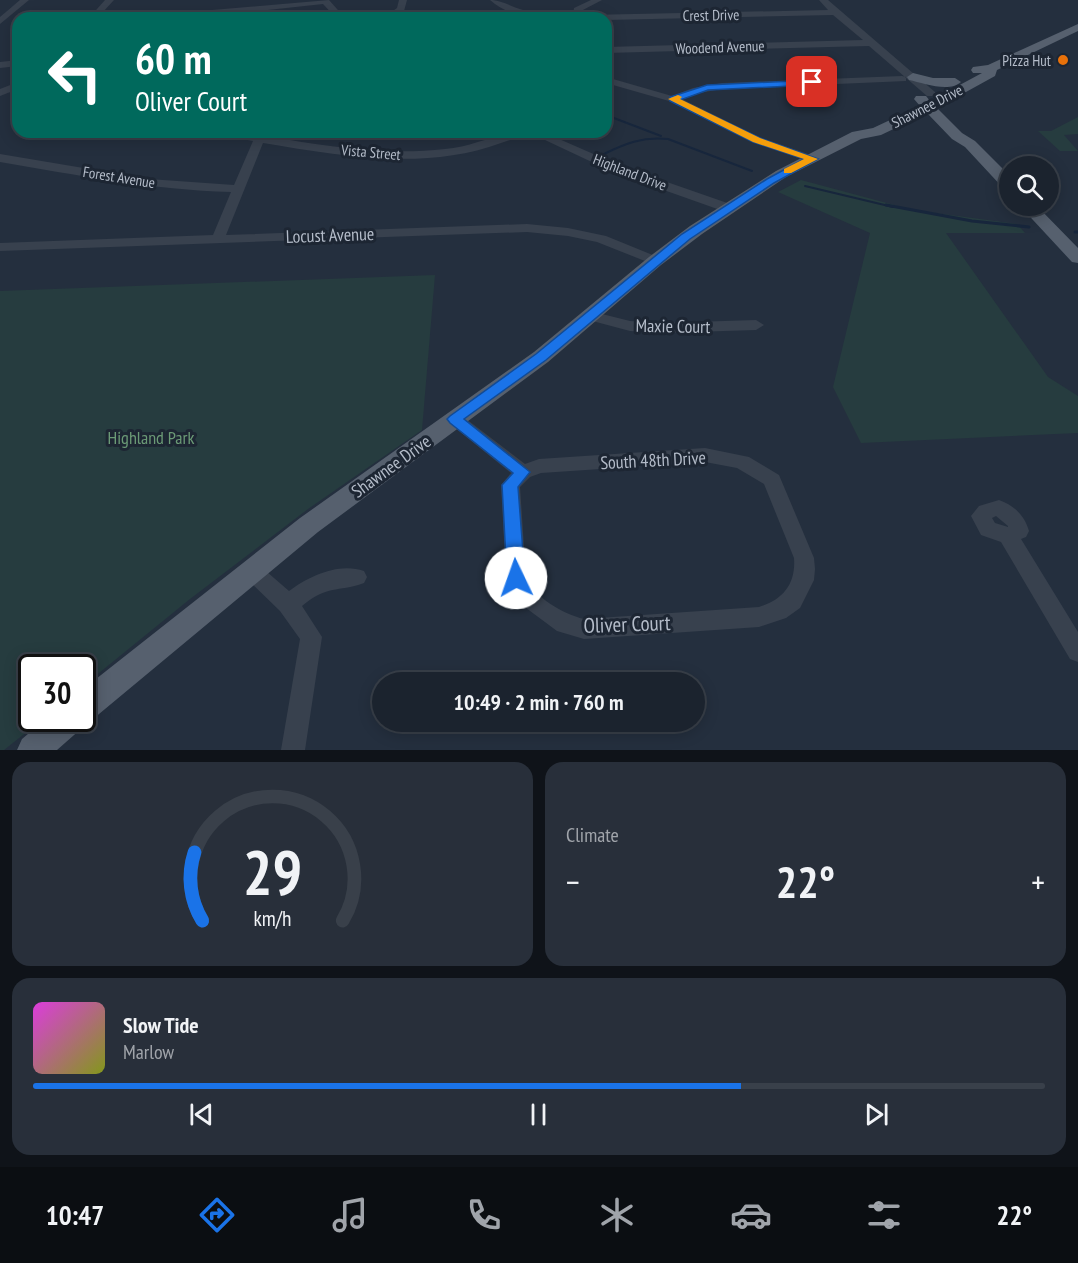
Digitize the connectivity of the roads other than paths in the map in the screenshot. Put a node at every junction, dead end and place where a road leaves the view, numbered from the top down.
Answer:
1 (25, 0) edge
2 (110, 0) edge
3 (325, 0) edge
4 (404, 0) edge
5 (494, 0) edge
6 (598, 0) edge
7 (823, 0) edge
8 (99, 12) edge
9 (221, 12) edge
10 (336, 12) edge
11 (397, 12) edge
12 (523, 12) edge
13 (577, 12) edge
14 (835, 12) junction
15 (612, 17) edge
16 (0, 21) edge
17 (1078, 27) edge
18 (870, 43) junction
19 (612, 50) edge
20 (991, 68) junction
21 (908, 78) junction
22 (612, 82) edge
23 (955, 82) junction
24 (673, 99) junction
25 (930, 100) junction
26 (910, 117) junction
27 (944, 123) junction
28 (857, 135) junction
29 (260, 138) edge
30 (278, 138) edge
31 (506, 138) edge
32 (547, 138) edge
33 (970, 144) junction
34 (0, 158) edge
35 (813, 159) junction
36 (999, 174) edge
37 (239, 189) junction
38 (728, 208) junction
39 (1038, 216) edge
40 (218, 239) junction
41 (0, 247) edge
42 (1078, 258) edge
43 (655, 261) junction
44 (590, 316) junction
45 (756, 326) dead end
46 (455, 419) junction
47 (523, 472) junction
48 (1008, 536) dead end
49 (252, 571) junction
50 (357, 577) dead end
51 (798, 588) joint
52 (288, 604) junction
53 (1078, 652) edge
54 (96, 698) edge
55 (293, 750) edge

1 - 16 street
2 - 8 street
3 - 9 street
3 - 10 street
4 - 11 street
5 - 12 street
6 - 13 street
7 - 14 street
14 - 15 street, Crest Drive
14 - 18 street
17 - 20 main road, Shawnee Drive
18 - 19 street, Woodend Avenue
18 - 21 street
20 - 23 main road, Shawnee Drive
20 - 25 main road, Shawnee Drive
21 - 23 main road
21 - 24 street
21 - 25 street
22 - 24 street
23 - 25 main road, Shawnee Drive
24 - 35 street
25 - 26 main road, Shawnee Drive
25 - 27 main road
25 - 28 main road, Shawnee Drive
25 - 33 main road
26 - 27 main road
26 - 28 main road, Shawnee Drive
27 - 33 main road
28 - 35 main road, Shawnee Drive
29 - 37 street
30 - 31 street, Vista Street
32 - 38 street, Highland Drive
33 - 36 main road
34 - 37 street, Forest Avenue
35 - 38 main road, Shawnee Drive
37 - 40 street
38 - 43 main road, Shawnee Drive
39 - 42 main road
40 - 41 street, Locust Avenue
40 - 43 street, Locust Avenue
43 - 44 main road, Shawnee Drive
44 - 45 street, Maxie Court
44 - 46 main road, Shawnee Drive
46 - 47 street
46 - 49 main road, Shawnee Drive
47 - 51 street, South 48th Drive
47 - 51 street, Oliver Court
48 - 53 street
49 - 52 street
49 - 54 main road, Shawnee Drive
50 - 52 street
52 - 55 street

